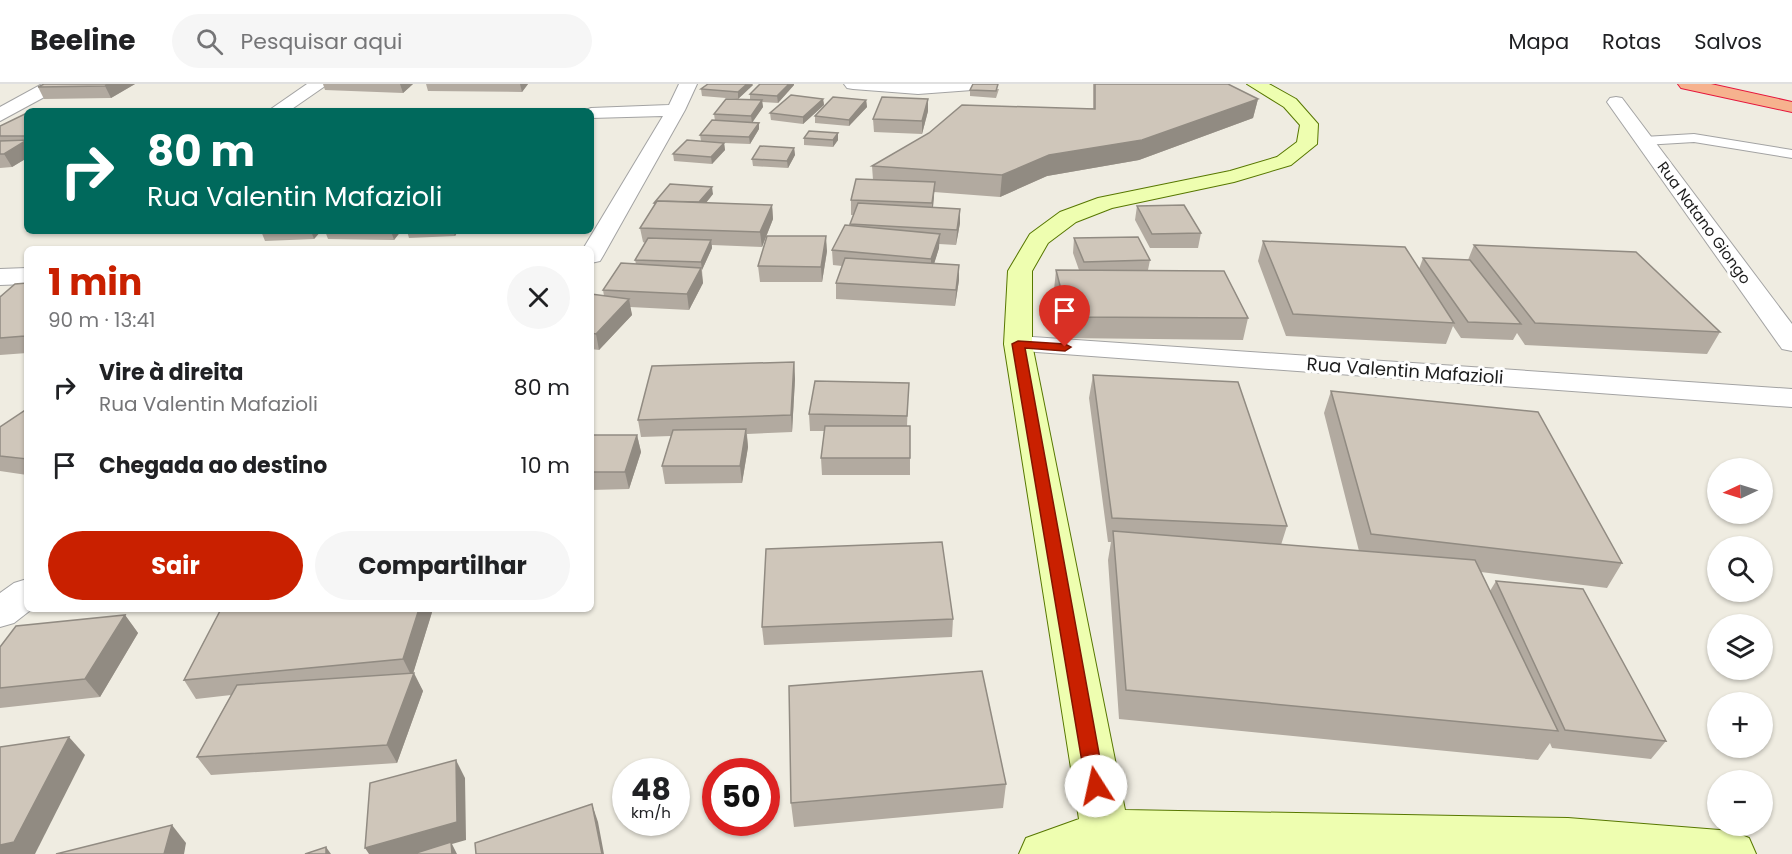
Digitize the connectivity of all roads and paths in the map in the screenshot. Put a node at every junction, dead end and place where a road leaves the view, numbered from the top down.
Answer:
1 (55, 84) edge
2 (318, 84) edge
3 (688, 84) edge
4 (853, 84) edge
5 (1256, 84) edge
6 (1687, 84) edge
7 (972, 85) edge
8 (1616, 102) dead end
9 (1792, 107) edge
10 (282, 108) edge
11 (676, 110) junction
12 (594, 112) edge
13 (0, 114) edge
14 (1644, 141) junction
15 (1792, 154) edge
16 (594, 252) edge
17 (24, 276) edge
18 (0, 277) edge
19 (1792, 343) edge
20 (1018, 344) junction
21 (1792, 398) edge
22 (24, 595) edge
23 (0, 613) edge
24 (1107, 843) edge
25 (1572, 847) edge
26 (1043, 854) edge
27 (1732, 854) edge

1 - 13 street
2 - 10 street
3 - 11 street
4 - 7 street
5 - 20 main road
6 - 9 highway
8 - 14 street, Rua Natano Giongo
11 - 12 street
11 - 16 street
14 - 15 lane
14 - 19 street, Rua Natano Giongo
17 - 18 street
20 - 21 street, Rua Valentin Mafazioli
20 - 24 main road
22 - 23 street
24 - 25 main road
24 - 26 main road
25 - 27 main road

